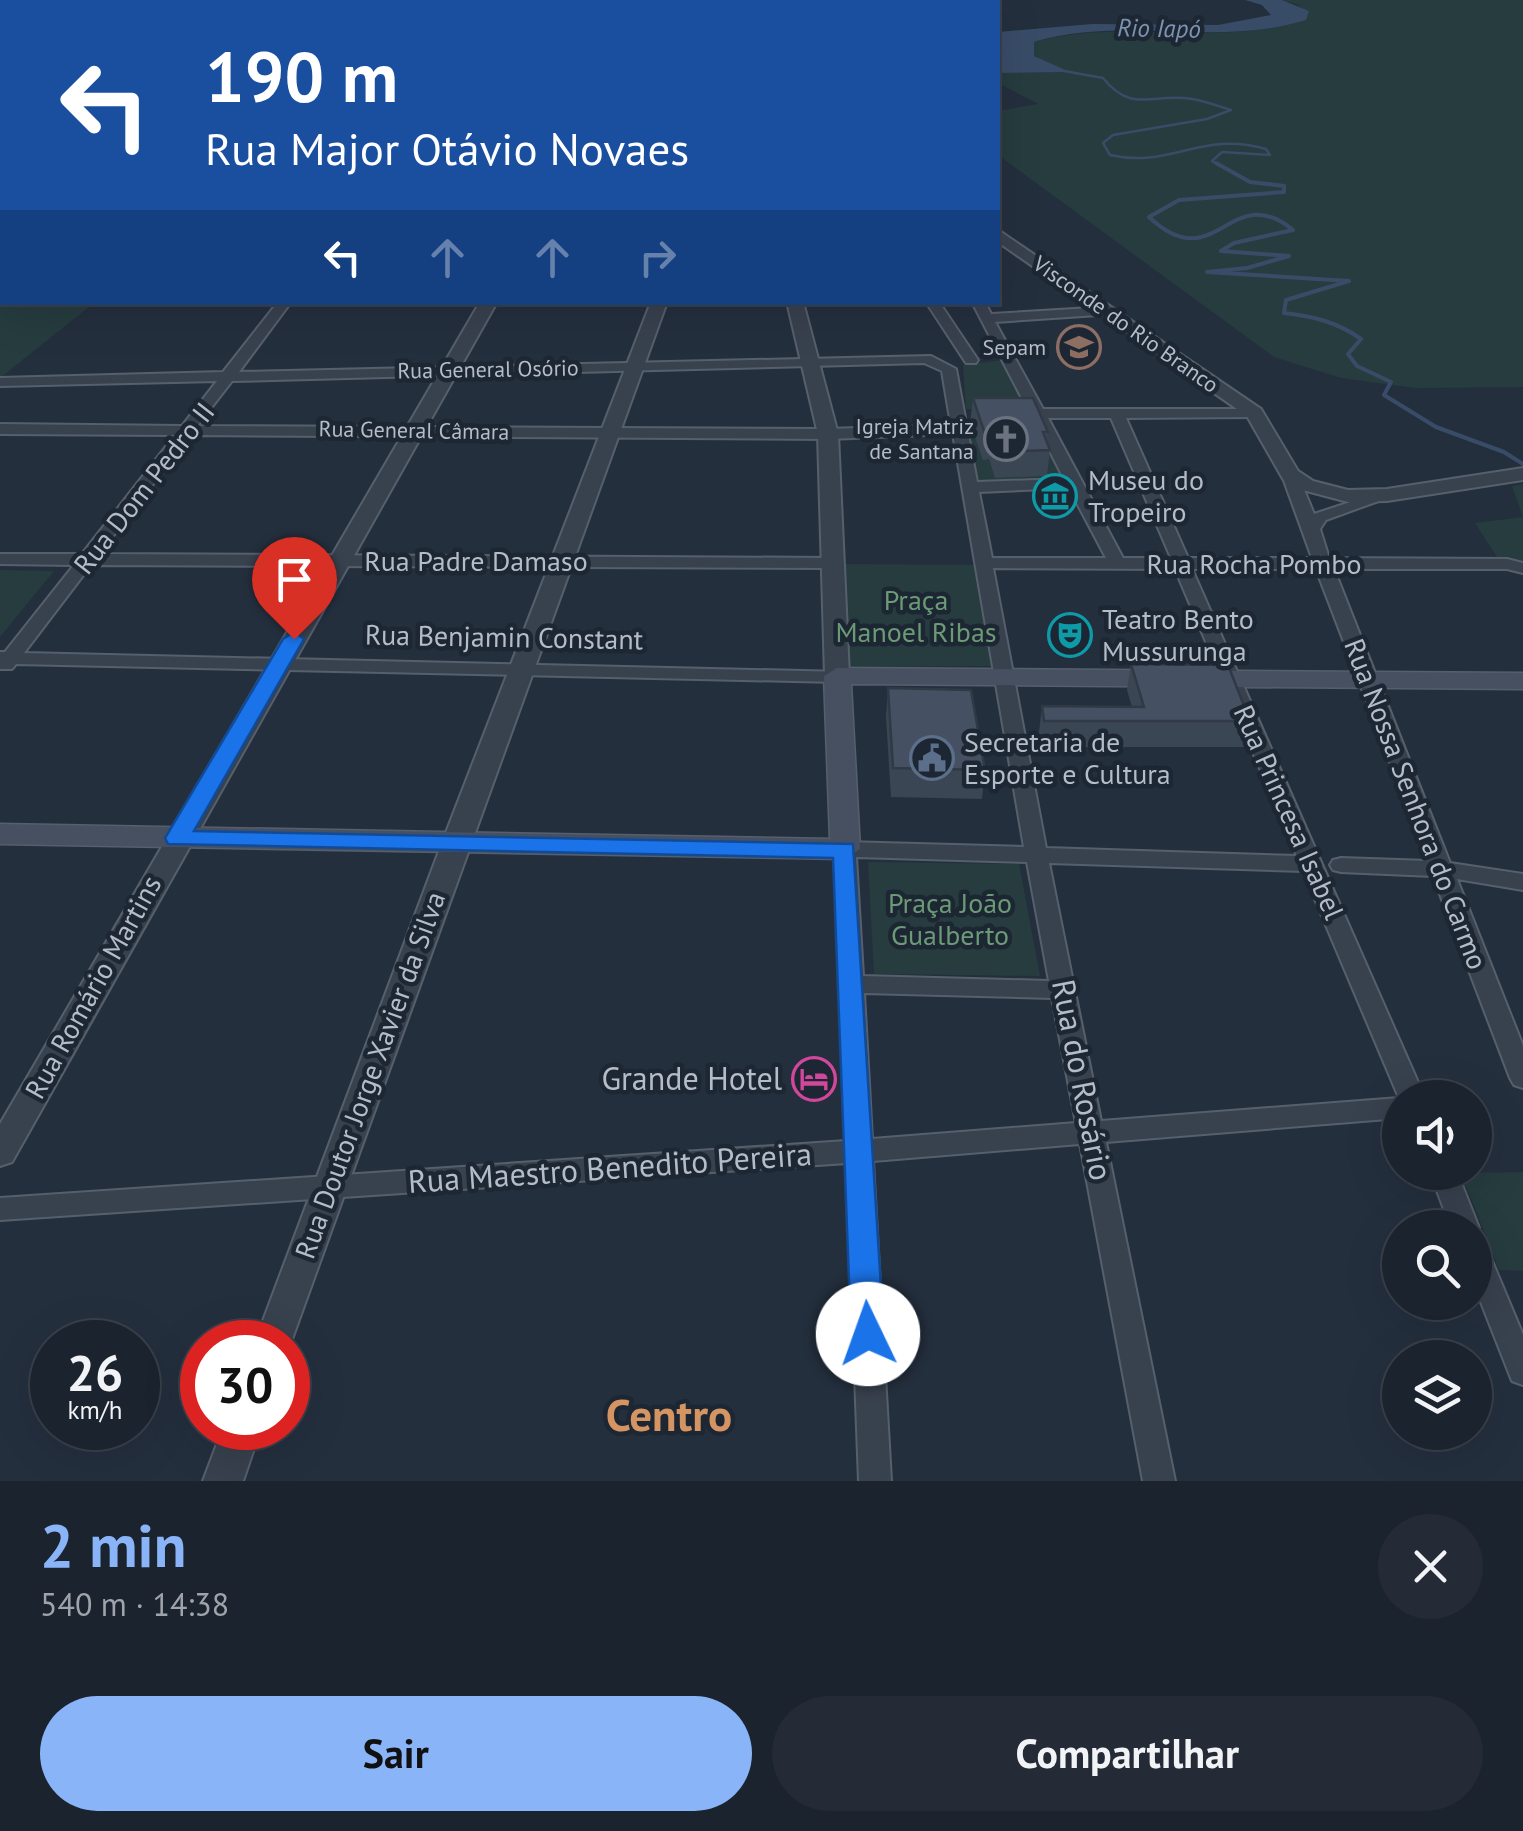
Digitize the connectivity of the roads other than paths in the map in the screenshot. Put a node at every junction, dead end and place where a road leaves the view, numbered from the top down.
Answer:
1 (1000, 235) edge
2 (282, 305) edge
3 (487, 305) edge
4 (658, 305) edge
5 (795, 305) edge
6 (934, 305) edge
7 (980, 305) edge
8 (1108, 311) junction
9 (987, 318) junction
10 (1008, 356) junction
11 (970, 360) junction
12 (808, 361) junction
13 (634, 366) junction
14 (949, 369) junction
15 (450, 370) junction
16 (231, 375) junction
17 (0, 382) edge
18 (1254, 413) junction
19 (977, 414) edge
20 (1016, 414) edge
21 (1035, 414) junction
22 (1118, 416) junction
23 (960, 422) junction
24 (190, 428) junction
25 (0, 429) edge
26 (416, 429) junction
27 (609, 433) junction
28 (828, 434) junction
29 (1521, 475) edge
30 (1290, 476) junction
31 (1076, 483) junction
32 (972, 487) junction
33 (1387, 495) junction
34 (1312, 529) junction
35 (0, 559) edge
36 (88, 559) junction
37 (340, 560) junction
38 (560, 561) junction
39 (831, 562) junction
40 (984, 563) junction
41 (1118, 564) junction
42 (1182, 564) junction
43 (1324, 565) junction
44 (1523, 568) edge
45 (4, 662) edge
46 (278, 665) junction
47 (520, 670) junction
48 (836, 676) junction
49 (1007, 679) junction
50 (1231, 679) junction
51 (1368, 680) junction
52 (1523, 681) edge
53 (0, 834) edge
54 (177, 838) junction
55 (455, 843) junction
56 (845, 850) junction
57 (1036, 853) junction
58 (1312, 864) junction
59 (1341, 865) dead end
60 (1442, 869) junction
61 (1523, 882) edge
62 (851, 984) junction
63 (1065, 990) junction
64 (1523, 1078) edge
65 (1404, 1080) edge
66 (1382, 1109) edge
67 (1092, 1132) junction
68 (859, 1151) junction
69 (0, 1153) edge
70 (330, 1188) junction
71 (0, 1209) edge
72 (1492, 1288) edge
73 (281, 1320) edge
74 (1516, 1339) edge
75 (1523, 1371) edge
76 (234, 1450) edge
77 (223, 1481) edge
78 (875, 1481) edge
79 (1159, 1481) edge

1 - 8 street, Visconde do Rio Branco
2 - 16 street, Rua Dom Pedro II
3 - 15 street, Rua Romário Martins
4 - 13 street, Rua Doutor Jorge Xavier da Silva
5 - 12 street
6 - 11 street
7 - 9 street
8 - 9 street
8 - 18 street, Visconde do Rio Branco
9 - 10 street
10 - 11 street
10 - 21 street
11 - 14 street
12 - 13 street, Rua General Osório
12 - 14 street, Rua General Osório
12 - 28 street
13 - 15 street, Rua General Osório
13 - 27 street, Rua Doutor Jorge Xavier da Silva
14 - 23 street, Rua do Rosário
15 - 16 street, Rua General Osório
15 - 26 street, Rua Romário Martins
16 - 17 street, Rua General Osório
16 - 24 street, Rua Dom Pedro II
18 - 22 street
18 - 30 street, Rua Nossa Senhora do Carmo
19 - 23 street, Rua General Câmara
20 - 21 street
21 - 22 street
21 - 31 street
22 - 42 street, Rua Princesa Isabel
23 - 28 street, Rua General Câmara
23 - 32 street, Rua do Rosário
24 - 25 street, Rua General Câmara
24 - 26 street, Rua General Câmara
24 - 36 street, Rua Dom Pedro II
26 - 27 street, Rua General Câmara
26 - 37 street, Rua Romário Martins
27 - 28 street, Rua General Câmara
27 - 38 street, Rua Doutor Jorge Xavier da Silva
28 - 39 street
29 - 33 street
30 - 33 street
30 - 34 street, Rua Nossa Senhora do Carmo
31 - 32 street
31 - 41 street
32 - 40 street, Rua do Rosário
33 - 34 street
34 - 43 street, Rua Nossa Senhora do Carmo
35 - 36 street, Rua Padre Damaso
36 - 37 street, Rua Padre Damaso
36 - 45 street, Rua Dom Pedro II
37 - 38 street, Rua Padre Damaso
37 - 46 street, Rua Romário Martins
38 - 39 street, Rua Padre Damaso
38 - 47 street, Rua Doutor Jorge Xavier da Silva
39 - 48 street
40 - 41 street, Rua Rocha Pombo
40 - 49 street, Rua do Rosário
41 - 42 street, Rua Rocha Pombo
42 - 43 street, Rua Rocha Pombo
42 - 50 street, Rua Princesa Isabel
43 - 44 street, Rua Rocha Pombo
43 - 51 street, Rua Nossa Senhora do Carmo
45 - 46 street, Rua Benjamin Constant
46 - 47 street, Rua Benjamin Constant
46 - 54 street, Rua Romário Martins
47 - 48 street, Rua Benjamin Constant
47 - 55 street, Rua Doutor Jorge Xavier da Silva
48 - 49 main road, Rua Benjamin Constant
48 - 56 main road
49 - 50 main road, Rua Benjamin Constant
49 - 57 street, Rua do Rosário
50 - 51 main road, Rua Benjamin Constant
50 - 58 street, Rua Princesa Isabel
51 - 52 main road, Rua Benjamin Constant
51 - 60 street, Rua Nossa Senhora do Carmo
53 - 54 main road
54 - 55 main road
54 - 69 street, Rua Romário Martins
55 - 56 main road
55 - 70 street, Rua Doutor Jorge Xavier da Silva
56 - 57 street
56 - 62 street
57 - 58 street
57 - 63 street, Rua do Rosário
58 - 65 street, Rua Princesa Isabel
59 - 60 street
60 - 61 street
60 - 64 street, Rua Nossa Senhora do Carmo
62 - 63 street
62 - 68 street
63 - 67 street, Rua do Rosário
66 - 67 street, Rua Maestro Benedito Pereira
67 - 68 street, Rua Maestro Benedito Pereira
67 - 79 street, Rua do Rosário
68 - 70 street, Rua Maestro Benedito Pereira
68 - 78 street
70 - 71 street, Rua Maestro Benedito Pereira
70 - 73 street, Rua Doutor Jorge Xavier da Silva
72 - 74 street
74 - 75 street
76 - 77 street

